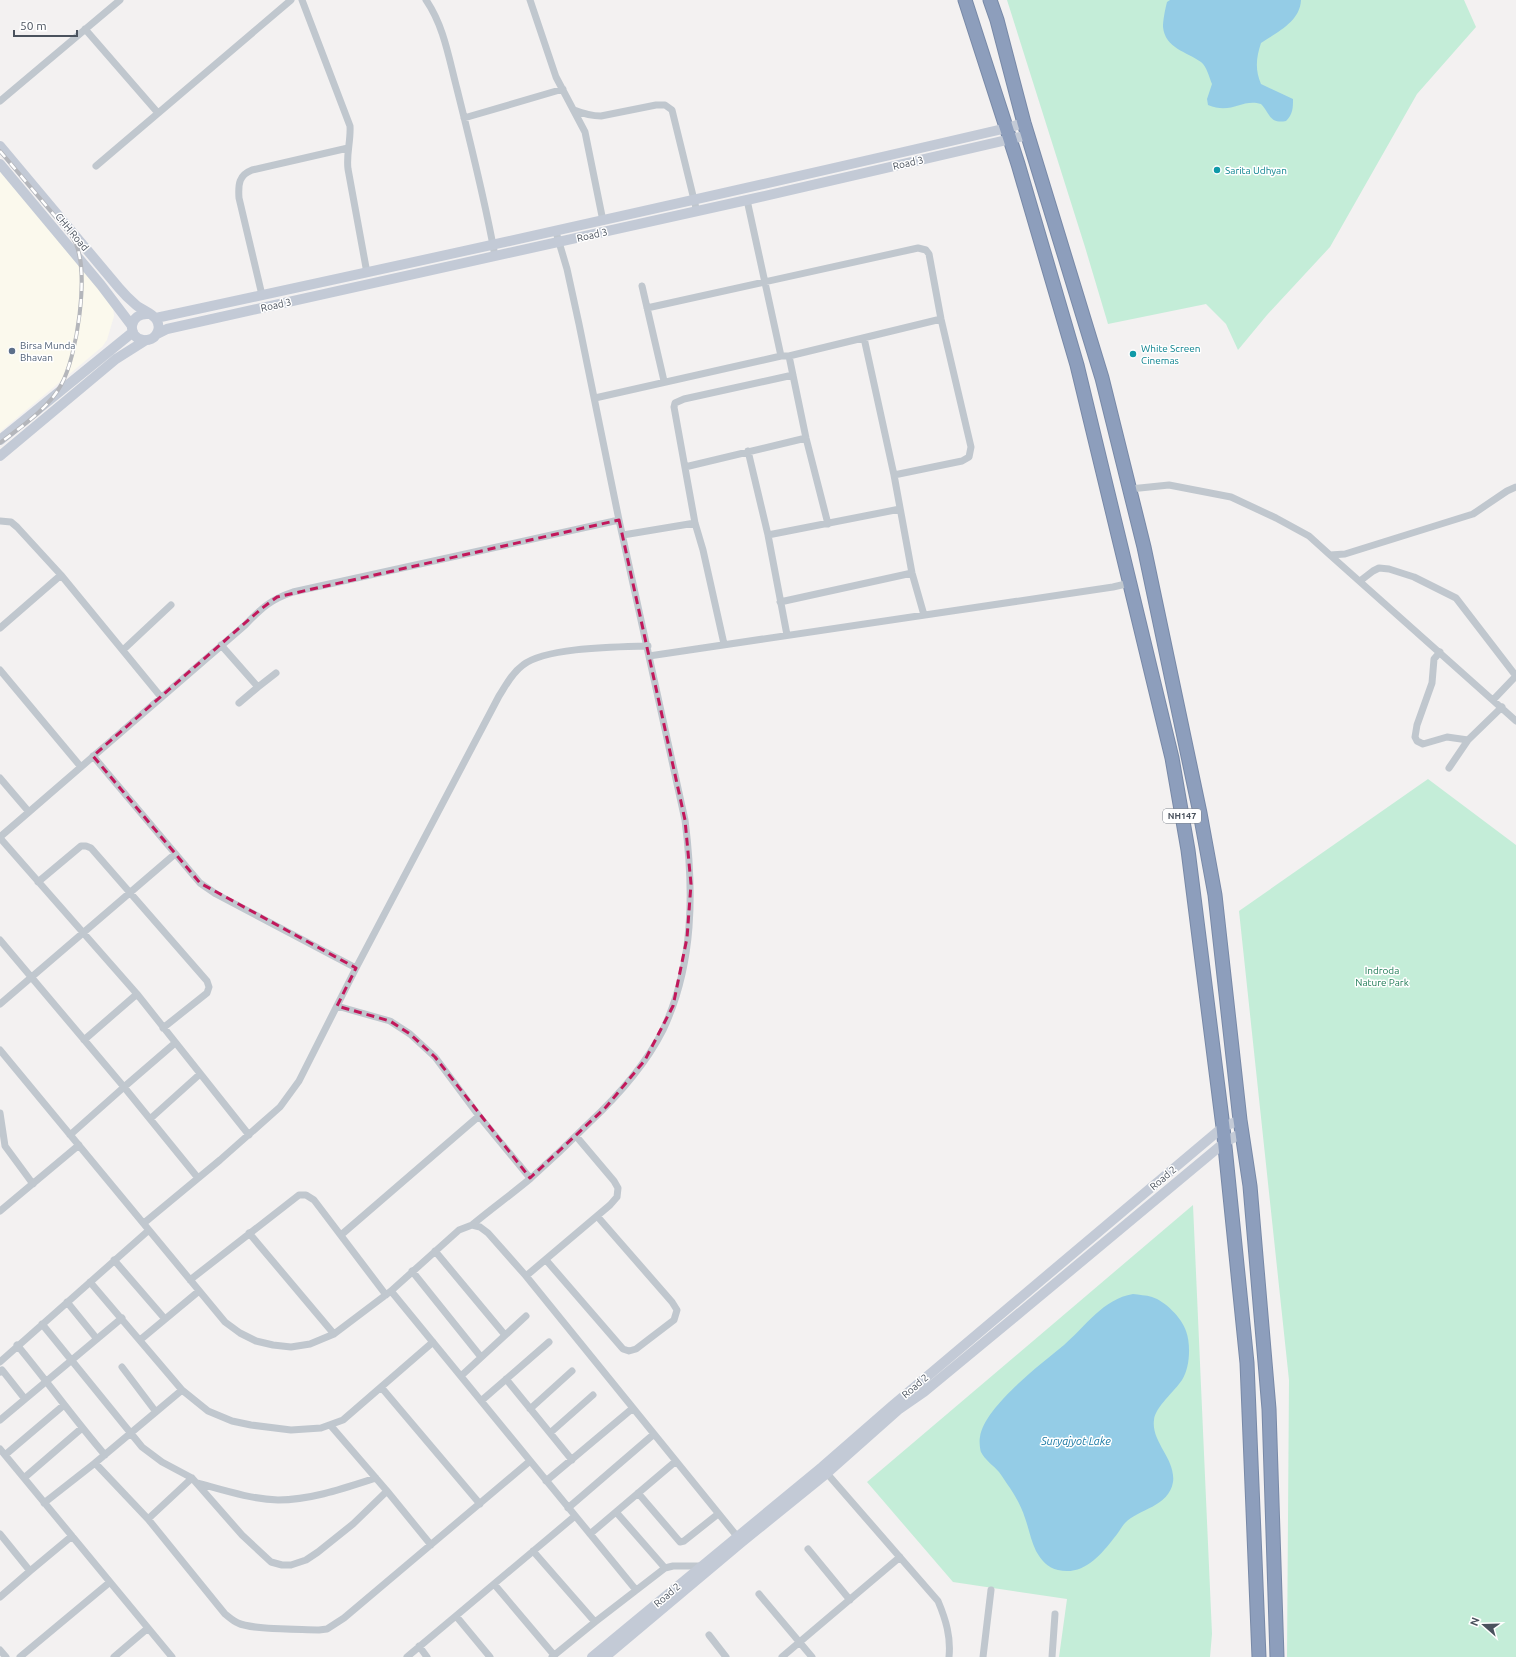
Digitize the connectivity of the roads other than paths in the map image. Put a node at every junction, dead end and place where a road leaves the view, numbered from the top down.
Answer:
1 (120, 0) edge
2 (291, 0) edge
3 (302, 0) edge
4 (426, 0) edge
5 (530, 0) edge
6 (965, 0) edge
7 (990, 0) edge
8 (85, 29) junction
9 (563, 89) junction
10 (0, 102) edge
11 (574, 110) junction
12 (158, 113) junction
13 (464, 118) junction
14 (1026, 129) junction
15 (1009, 134) junction
16 (0, 146) edge
17 (348, 148) junction
18 (0, 164) edge
19 (96, 166) dead end
20 (748, 200) junction
21 (694, 201) junction
22 (697, 212) junction
23 (603, 221) junction
24 (556, 232) junction
25 (558, 242) junction
26 (493, 246) junction
27 (495, 256) junction
28 (367, 273) junction
29 (764, 282) junction
30 (642, 286) dead end
31 (262, 295) junction
32 (647, 308) junction
33 (152, 316) junction
34 (941, 319) junction
35 (133, 329) junction
36 (157, 334) junction
37 (864, 338) junction
38 (146, 340) junction
39 (781, 356) junction
40 (789, 356) junction
41 (793, 375) junction
42 (664, 381) junction
43 (62, 390) junction
44 (595, 398) junction
45 (68, 399) junction
46 (806, 438) junction
47 (0, 440) edge
48 (748, 451) junction
49 (0, 456) edge
50 (685, 467) junction
51 (1126, 474) junction
52 (894, 475) junction
53 (1104, 479) junction
54 (1516, 487) edge
55 (1130, 489) junction
56 (900, 509) junction
57 (619, 520) junction
58 (0, 521) edge
59 (695, 523) junction
60 (828, 524) junction
61 (623, 535) junction
62 (768, 536) junction
63 (1330, 555) junction
64 (912, 572) junction
65 (61, 576) junction
66 (1360, 582) junction
67 (1130, 583) junction
68 (780, 602) junction
69 (171, 605) dead end
70 (924, 615) junction
71 (0, 628) edge
72 (787, 635) junction
73 (724, 644) junction
74 (221, 645) junction
75 (648, 646) junction
76 (123, 650) junction
77 (1440, 652) junction
78 (649, 656) junction
79 (0, 670) edge
80 (276, 673) dead end
81 (1516, 676) edge
82 (258, 687) junction
83 (161, 697) junction
84 (1493, 700) junction
85 (239, 703) dead end
86 (1502, 708) junction
87 (1516, 721) edge
88 (1468, 740) junction
89 (93, 756) junction
90 (81, 767) junction
91 (1449, 768) dead end
92 (0, 778) edge
93 (29, 812) junction
94 (0, 837) edge
95 (175, 854) junction
96 (38, 882) junction
97 (130, 894) junction
98 (83, 934) junction
99 (0, 940) edge
100 (356, 968) junction
101 (32, 978) junction
102 (137, 994) junction
103 (0, 1004) edge
104 (337, 1006) junction
105 (163, 1028) junction
106 (84, 1040) junction
107 (175, 1043) junction
108 (0, 1050) edge
109 (200, 1074) junction
110 (124, 1087) junction
111 (0, 1112) edge
112 (479, 1116) junction
113 (150, 1118) junction
114 (1241, 1126) junction
115 (1223, 1127) junction
116 (70, 1135) junction
117 (249, 1135) junction
118 (576, 1136) junction
119 (1225, 1142) junction
120 (79, 1146) junction
121 (198, 1178) junction
122 (530, 1178) junction
123 (33, 1184) junction
124 (0, 1211) edge
125 (597, 1216) junction
126 (144, 1223) junction
127 (472, 1225) junction
128 (149, 1230) junction
129 (249, 1233) junction
130 (341, 1235) junction
131 (436, 1251) junction
132 (114, 1260) junction
133 (546, 1260) junction
134 (412, 1271) junction
135 (526, 1276) junction
136 (190, 1280) junction
137 (90, 1282) junction
138 (199, 1291) junction
139 (388, 1293) junction
140 (67, 1302) junction
141 (526, 1316) dead end
142 (122, 1318) junction
143 (165, 1320) junction
144 (42, 1324) junction
145 (334, 1334) junction
146 (505, 1335) junction
147 (97, 1339) junction
148 (140, 1340) junction
149 (433, 1342) junction
150 (549, 1342) dead end
151 (17, 1345) junction
152 (482, 1357) junction
153 (71, 1360) junction
154 (0, 1362) edge
155 (122, 1367) dead end
156 (1, 1369) edge
157 (572, 1371) dead end
158 (461, 1376) junction
159 (506, 1379) junction
160 (47, 1381) junction
161 (381, 1387) junction
162 (182, 1390) junction
163 (593, 1395) dead end
164 (25, 1399) junction
165 (481, 1401) junction
166 (64, 1406) junction
167 (633, 1408) junction
168 (530, 1409) junction
169 (156, 1412) junction
170 (0, 1420) edge
171 (331, 1426) junction
172 (82, 1428) junction
173 (131, 1433) junction
174 (550, 1433) junction
175 (654, 1434) junction
176 (2, 1452) edge
177 (105, 1455) junction
178 (572, 1460) junction
179 (530, 1461) junction
180 (676, 1462) junction
181 (95, 1463) junction
182 (824, 1470) junction
183 (24, 1478) junction
184 (376, 1478) junction
185 (194, 1480) junction
186 (546, 1481) junction
187 (387, 1491) junction
188 (638, 1493) junction
189 (44, 1503) junction
190 (480, 1504) junction
191 (568, 1508) junction
192 (616, 1512) junction
193 (718, 1514) junction
194 (575, 1516) junction
195 (148, 1519) junction
196 (0, 1534) edge
197 (590, 1534) junction
198 (72, 1536) junction
199 (739, 1539) junction
200 (431, 1545) junction
201 (808, 1550) dead end
202 (533, 1551) junction
203 (900, 1557) junction
204 (700, 1566) junction
205 (665, 1568) junction
206 (30, 1571) junction
207 (110, 1582) junction
208 (494, 1584) junction
209 (636, 1590) junction
210 (991, 1590) dead end
211 (759, 1594) dead end
212 (0, 1597) edge
213 (850, 1600) junction
214 (1055, 1614) dead end
215 (456, 1616) junction
216 (595, 1622) junction
217 (148, 1628) junction
218 (708, 1635) dead end
219 (800, 1642) junction
220 (419, 1646) junction
221 (0, 1650) edge
222 (553, 1656) edge
223 (6, 1657) edge
224 (20, 1657) edge
225 (114, 1657) edge
226 (172, 1657) edge
227 (407, 1657) edge
228 (427, 1657) edge
229 (490, 1657) edge
230 (592, 1657) edge
231 (604, 1657) edge
232 (726, 1657) edge
233 (782, 1657) edge
234 (812, 1657) edge
235 (949, 1657) edge
236 (983, 1657) edge
237 (1052, 1657) edge
238 (1259, 1657) edge
239 (1277, 1657) edge

1 - 8 street
2 - 12 street
3 - 17 street
4 - 13 street
5 - 9 street
6 - 15 highway, NH147
7 - 14 highway, NH147
8 - 10 street
8 - 12 street
9 - 11 street
9 - 13 street
11 - 21 street
11 - 23 street
12 - 19 street
13 - 26 street
14 - 15 street, Road 3
14 - 51 highway, NH147
15 - 20 street, Road 3
15 - 21 street, Road 3
15 - 53 highway, NH147
16 - 33 street, CHH Road
17 - 28 street
17 - 31 street
18 - 35 street
20 - 22 street, Road 3
20 - 29 street
21 - 22 street
21 - 23 street, Road 3
22 - 25 street, Road 3
23 - 24 street, Road 3
24 - 25 street
24 - 26 street, Road 3
25 - 27 street, Road 3
25 - 44 street
26 - 27 street
26 - 28 street, Road 3
27 - 36 street, Road 3
28 - 31 street, Road 3
29 - 32 street
29 - 34 street
29 - 39 street
30 - 32 street
31 - 33 street, Road 3
32 - 42 street
33 - 35 street
33 - 36 street
34 - 37 street
34 - 52 street
35 - 38 street
35 - 43 street
36 - 38 street
37 - 40 street
37 - 52 street
38 - 45 street
39 - 40 street
39 - 42 street
40 - 41 street
41 - 46 street
41 - 50 street
42 - 44 street
43 - 45 street
43 - 47 street
44 - 57 street
45 - 49 street
46 - 48 street
46 - 60 street
48 - 50 street
48 - 62 street
50 - 59 street
51 - 53 highway
51 - 55 highway, NH147
52 - 56 street
53 - 67 highway, NH147
54 - 63 street
55 - 63 street
55 - 114 highway, NH147
56 - 60 street
56 - 64 street
57 - 61 street
57 - 74 street
58 - 65 street
59 - 61 street
59 - 73 street
60 - 62 street
61 - 75 street
62 - 68 street
63 - 66 street
64 - 68 street
64 - 70 street
65 - 71 street
65 - 76 street
66 - 77 street
66 - 81 street
67 - 70 street
67 - 115 highway, NH147
68 - 72 street
69 - 76 street
70 - 72 street
72 - 73 street
73 - 78 street
74 - 82 street
74 - 83 street
75 - 78 street
75 - 100 street
76 - 83 street
77 - 84 street
77 - 88 street
78 - 118 street
79 - 90 street
80 - 82 street
81 - 84 street
82 - 85 street
83 - 89 street
84 - 86 street
86 - 87 street
86 - 88 street
88 - 91 street
89 - 90 street
89 - 95 street
90 - 93 street
92 - 93 street
93 - 94 street
94 - 96 street
95 - 97 street
95 - 100 street
96 - 97 street
96 - 98 street
97 - 98 street
97 - 105 street
98 - 101 street
98 - 102 street
99 - 101 street
100 - 104 street
101 - 103 street
101 - 106 street
102 - 105 street
102 - 106 street
104 - 112 street
104 - 117 street
105 - 107 street
106 - 110 street
107 - 109 street
107 - 110 street
108 - 116 street
109 - 113 street
109 - 117 street
110 - 113 street
110 - 116 street
111 - 123 street
112 - 122 street
112 - 130 street
113 - 121 street
114 - 115 street, Road 2
114 - 119 street, Road 2
114 - 239 highway, NH147
115 - 119 highway, NH147
115 - 182 street, Road 2
116 - 120 street
117 - 121 street
118 - 122 street
118 - 125 street
119 - 182 street, Road 2
119 - 238 highway, NH147
120 - 123 street
120 - 126 street
121 - 126 street
122 - 127 street
123 - 124 street
125 - 133 street
125 - 133 street
126 - 128 street
127 - 131 street
127 - 135 street
128 - 132 street
128 - 136 street
129 - 130 street
129 - 136 street
129 - 145 street
130 - 139 street
131 - 134 street
131 - 146 street
132 - 137 street
132 - 143 street
133 - 135 street
134 - 139 street
134 - 152 street
135 - 167 street
136 - 138 street
137 - 140 street
137 - 142 street
138 - 143 street
138 - 145 street
139 - 145 street
139 - 149 street
140 - 144 street
140 - 147 street
141 - 146 street
142 - 147 street
142 - 148 street
143 - 148 street
144 - 151 street
144 - 153 street
146 - 152 street
147 - 153 street
148 - 162 street
149 - 158 street
149 - 161 street
150 - 159 street
151 - 154 street
151 - 160 street
152 - 158 street
153 - 160 street
153 - 173 street
155 - 169 street
156 - 164 street
157 - 168 street
158 - 165 street
159 - 165 street
159 - 168 street
160 - 164 street
160 - 166 street
161 - 171 street
161 - 190 street
162 - 169 street
162 - 171 street
163 - 174 street
164 - 170 street
165 - 179 street
166 - 172 street
166 - 176 street
167 - 175 street
167 - 178 street
168 - 174 street
169 - 173 street
171 - 184 street
172 - 177 street
172 - 183 street
173 - 177 street
173 - 185 street
174 - 178 street
175 - 180 street
175 - 191 street
176 - 183 street
177 - 181 street
178 - 186 street
179 - 186 street
179 - 190 street
180 - 188 street
180 - 193 street
181 - 189 street
181 - 195 street
182 - 199 street, Road 2
182 - 203 street
183 - 189 street
184 - 185 street
184 - 187 street
185 - 187 street
185 - 195 street
186 - 191 street
187 - 200 street
188 - 192 street
188 - 193 street
189 - 198 street
190 - 200 street
191 - 194 street
192 - 197 street
192 - 205 street
193 - 199 street
194 - 197 street
194 - 202 street
195 - 200 street
196 - 206 street
197 - 209 street
198 - 206 street
198 - 207 street
199 - 204 street, Road 2
199 - 231 street, Road 2
201 - 213 street
202 - 208 street
202 - 216 street
203 - 213 street
203 - 235 street
204 - 205 street
204 - 230 street, Road 2
205 - 209 street
206 - 212 street
207 - 217 street
207 - 224 street
208 - 215 street
208 - 222 street
209 - 216 street
210 - 236 street
211 - 219 street
213 - 219 street
214 - 237 street
215 - 220 street
215 - 229 street
216 - 222 street
217 - 225 street
217 - 226 street
218 - 232 street
219 - 233 street
219 - 234 street
220 - 227 street
220 - 228 street
221 - 223 street

